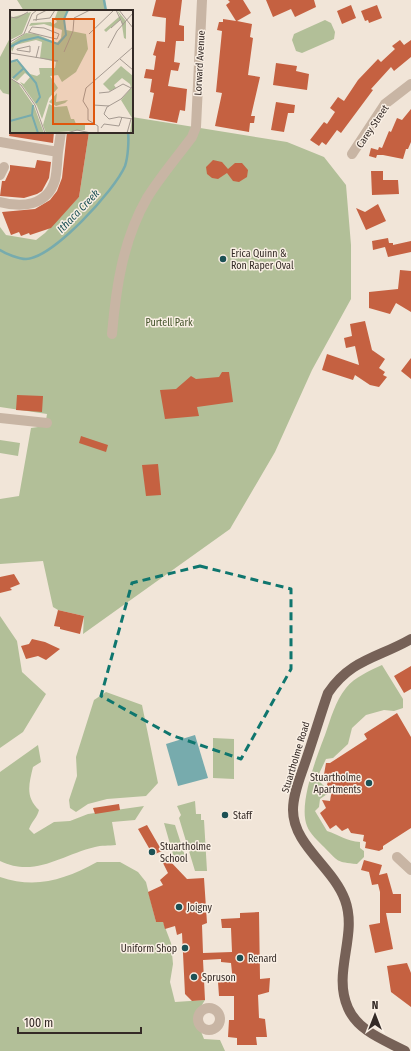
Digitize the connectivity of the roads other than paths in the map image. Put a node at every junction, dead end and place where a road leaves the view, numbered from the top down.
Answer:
1 (202, 0) edge
2 (411, 84) edge
3 (61, 133) edge
4 (0, 142) edge
5 (58, 152) junction
6 (352, 154) dead end
7 (0, 202) edge
8 (112, 334) dead end
9 (0, 418) edge
10 (47, 423) dead end
11 (411, 639) edge
12 (397, 858) dead end
13 (411, 870) edge
14 (405, 1051) edge

1 - 8 street, Lorward Avenue
2 - 6 street, Carey Street
3 - 5 street
4 - 5 street
5 - 7 street
9 - 10 street
11 - 14 main road, Stuartholme Road
12 - 13 street

